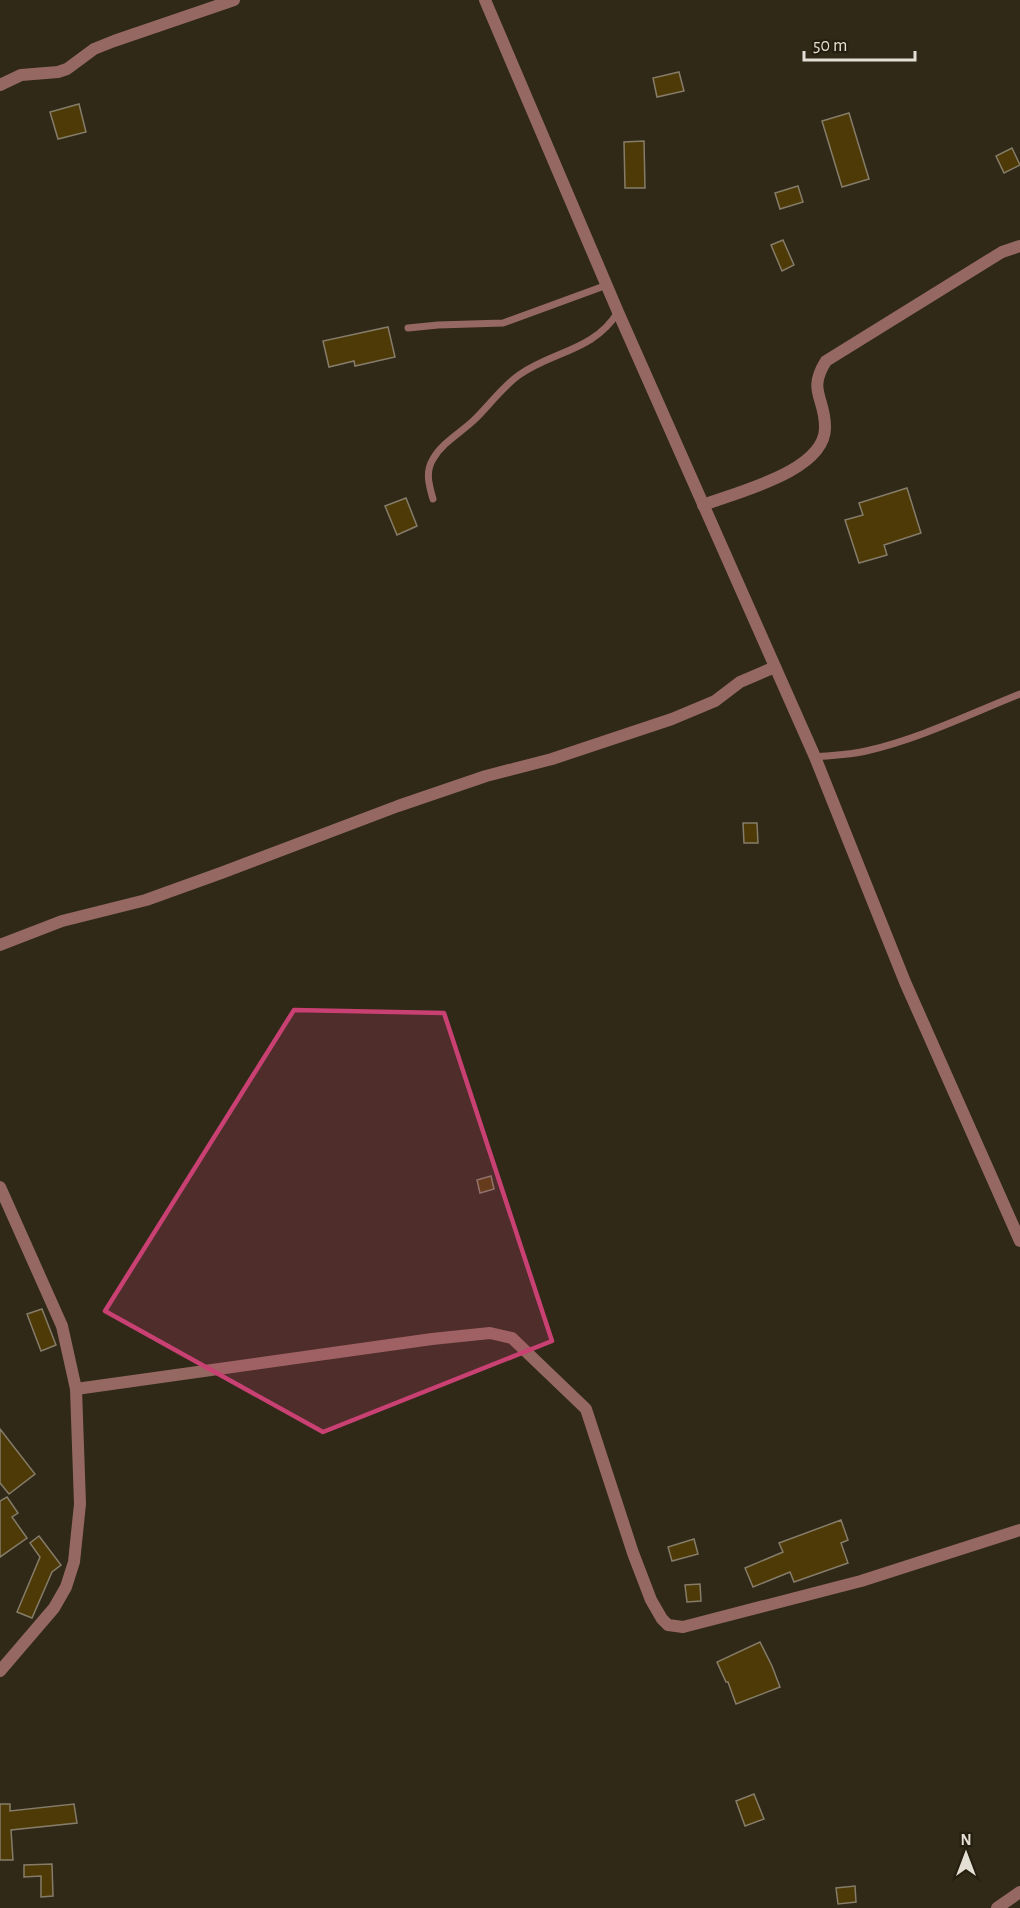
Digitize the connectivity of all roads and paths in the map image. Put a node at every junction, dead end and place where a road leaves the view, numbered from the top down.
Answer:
1 (234, 0) edge
2 (485, 0) edge
3 (0, 85) edge
4 (1020, 246) edge
5 (607, 285) junction
6 (618, 312) junction
7 (408, 328) dead end
8 (433, 499) dead end
9 (703, 505) junction
10 (775, 667) junction
11 (1020, 694) edge
12 (815, 757) junction
13 (0, 945) edge
14 (0, 1187) edge
15 (1020, 1241) edge
16 (76, 1389) junction
17 (1020, 1530) edge
18 (0, 1671) edge
19 (1020, 1892) edge
20 (997, 1908) edge

1 - 3 street
2 - 5 street
4 - 9 street
5 - 6 street
5 - 7 lane
6 - 8 lane
6 - 9 street
9 - 10 street
10 - 12 street
10 - 13 street
11 - 12 lane
12 - 15 street
14 - 16 street
16 - 17 street
16 - 18 street
19 - 20 street

